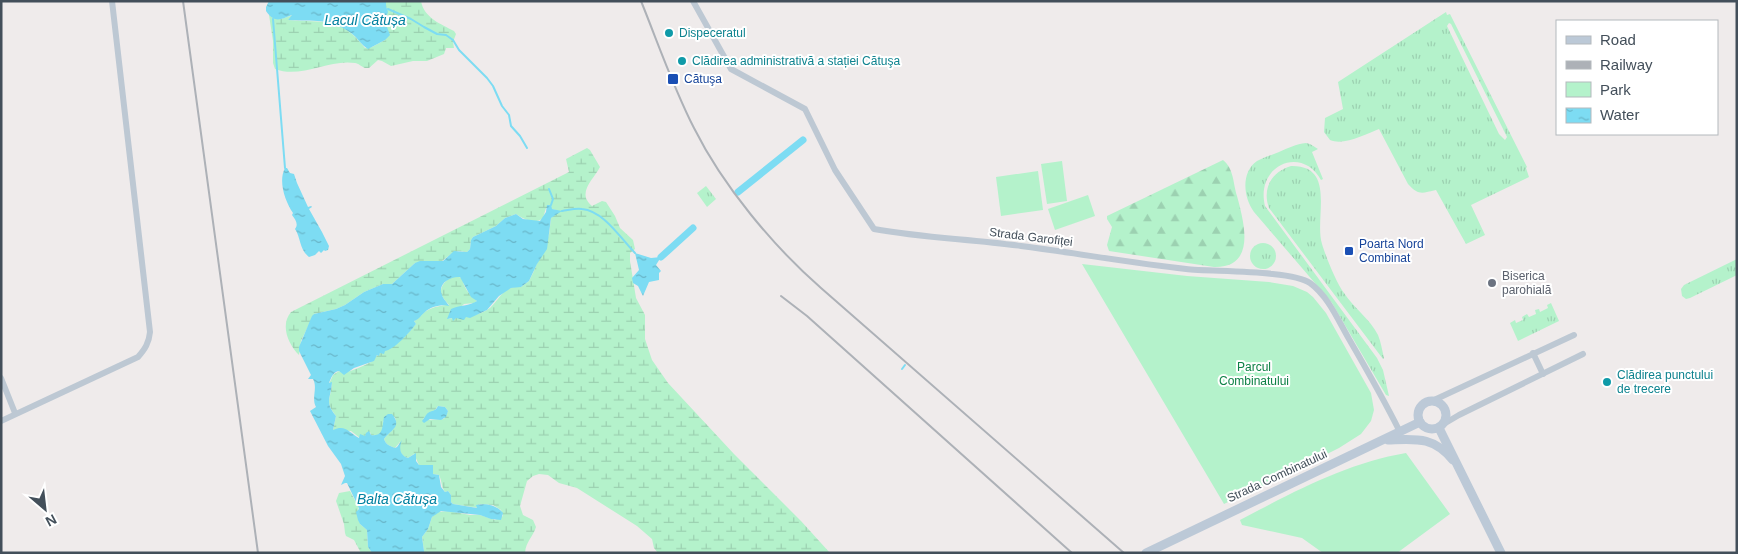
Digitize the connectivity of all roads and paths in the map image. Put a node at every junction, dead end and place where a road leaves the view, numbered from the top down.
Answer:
1 (112, 1) edge
2 (694, 1) edge
3 (1574, 334) dead end
4 (1533, 354) junction
5 (1583, 354) dead end
6 (1543, 374) junction
7 (1, 378) edge
8 (1432, 401) junction
9 (15, 414) junction
10 (1, 421) edge
11 (1420, 422) junction
12 (1441, 426) junction
13 (1400, 432) junction
14 (1382, 440) junction
15 (1463, 474) junction
16 (1146, 553) edge
17 (1502, 553) edge

1 - 9 street
2 - 13 street, Strada Garofiței
3 - 4 street
4 - 6 street
4 - 8 street
5 - 6 street
6 - 12 street
7 - 9 street
8 - 11 street
8 - 12 street
9 - 10 street
11 - 12 street
11 - 13 street, Strada Combinatului
12 - 15 street
13 - 14 street, Strada Combinatului
14 - 15 street
14 - 16 street, Strada Combinatului
15 - 17 street

